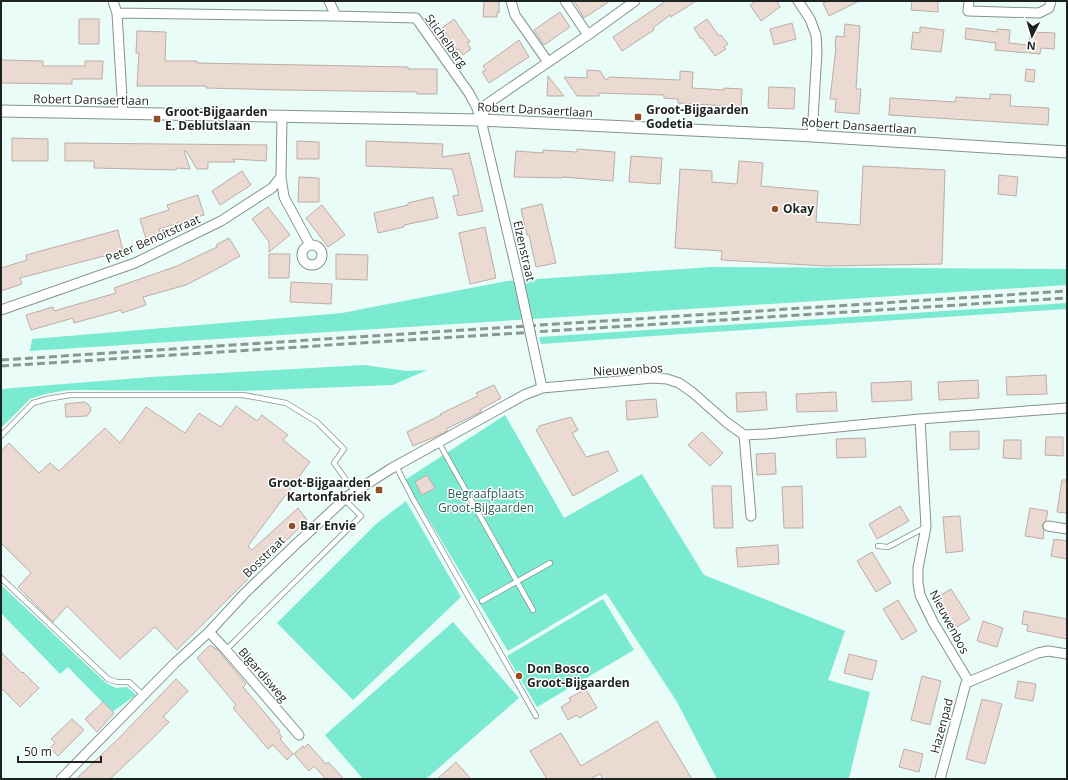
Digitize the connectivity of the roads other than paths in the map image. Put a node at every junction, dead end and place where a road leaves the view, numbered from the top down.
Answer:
1 (113, 1) edge
2 (329, 1) edge
3 (511, 1) edge
4 (565, 1) edge
5 (635, 1) edge
6 (798, 1) edge
7 (969, 1) edge
8 (1051, 1) edge
9 (117, 13) junction
10 (336, 16) junction
11 (588, 35) junction
12 (548, 62) junction
13 (1, 111) edge
14 (123, 114) junction
15 (282, 116) junction
16 (481, 120) junction
17 (812, 136) junction
18 (1067, 152) edge
19 (281, 177) junction
20 (310, 244) dead end
21 (1, 310) edge
22 (542, 388) junction
23 (1067, 408) edge
24 (920, 420) junction
25 (744, 435) junction
26 (1, 436) edge
27 (439, 443) junction
28 (396, 466) junction
29 (355, 492) junction
30 (344, 499) junction
31 (751, 516) dead end
32 (1048, 526) dead end
33 (926, 527) junction
34 (1067, 529) edge
35 (878, 546) dead end
36 (550, 563) dead end
37 (1, 578) edge
38 (517, 582) junction
39 (482, 601) dead end
40 (533, 610) dead end
41 (209, 632) junction
42 (226, 650) junction
43 (1067, 654) edge
44 (969, 682) junction
45 (144, 696) junction
46 (536, 716) dead end
47 (299, 734) dead end
48 (61, 779) edge
49 (940, 779) edge

1 - 9 street
2 - 10 street
3 - 12 street
4 - 11 street
5 - 11 street
6 - 17 street
7 - 8 street
9 - 10 street
9 - 14 street
10 - 16 street, Stichelberg
11 - 12 street
12 - 16 street
13 - 14 street, Robert Dansaertlaan
14 - 15 street, Robert Dansaertlaan
15 - 16 street, Robert Dansaertlaan
15 - 19 street
16 - 17 street, Robert Dansaertlaan
16 - 22 street, Elzenstraat, bridge
17 - 18 street, Robert Dansaertlaan
19 - 20 street
19 - 21 street, Peter Benoitstraat
22 - 25 street, Nieuwenbos
22 - 27 street, Bosstraat
23 - 24 street
24 - 25 street
24 - 33 street, Nieuwenbos
25 - 31 street
26 - 29 lane
27 - 28 street, Bosstraat
27 - 38 lane
28 - 29 street, Bosstraat
28 - 46 lane
29 - 30 street, Bosstraat
30 - 41 street, Bosstraat
30 - 42 lane
32 - 34 street
33 - 35 lane
33 - 44 street, Nieuwenbos
36 - 38 lane
37 - 45 lane
38 - 39 lane
38 - 40 lane
41 - 42 street, Bigardisweg
41 - 45 street, Bosstraat
42 - 47 street, Bigardisweg
43 - 44 street
44 - 49 street, Hazenpad
45 - 48 street, Bosstraat

